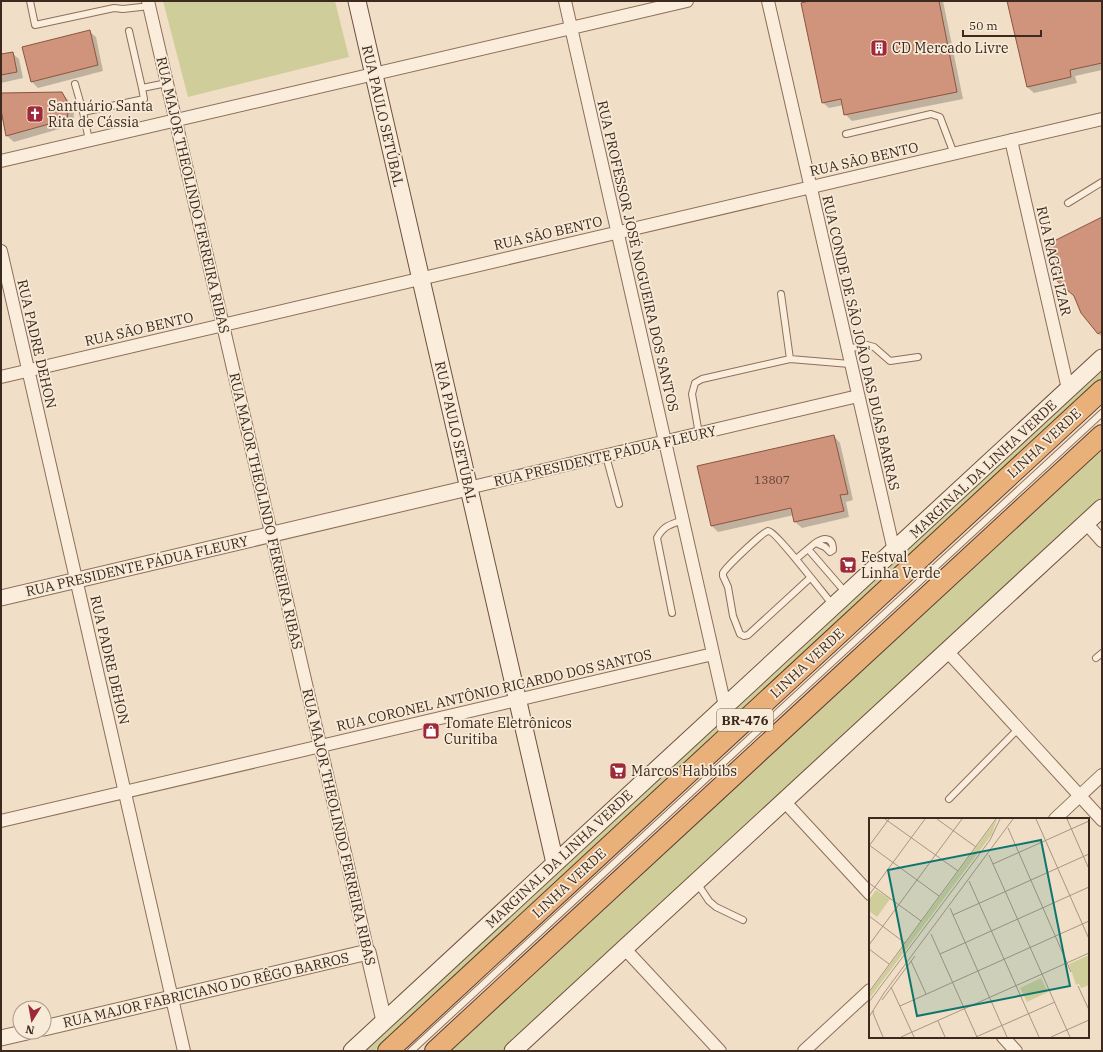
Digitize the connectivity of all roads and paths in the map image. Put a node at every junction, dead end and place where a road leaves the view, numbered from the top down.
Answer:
1 (30, 1) edge
2 (112, 1) edge
3 (357, 1) edge
4 (565, 1) edge
5 (687, 1) edge
6 (768, 1) edge
7 (149, 4) edge
8 (114, 8) junction
9 (571, 28) junction
10 (129, 31) dead end
11 (374, 74) junction
12 (167, 83) junction
13 (75, 84) dead end
14 (142, 88) junction
15 (83, 112) junction
16 (176, 120) junction
17 (1101, 121) edge
18 (846, 134) dead end
19 (89, 140) junction
20 (1011, 140) junction
21 (954, 154) junction
22 (1, 161) edge
23 (1102, 182) edge
24 (810, 187) junction
25 (1068, 203) dead end
26 (617, 232) junction
27 (1, 251) edge
28 (420, 279) junction
29 (781, 294) dead end
30 (223, 325) junction
31 (847, 349) junction
32 (918, 357) dead end
33 (1102, 358) edge
34 (790, 359) junction
35 (850, 364) junction
36 (28, 371) junction
37 (1, 377) edge
38 (1068, 389) junction
39 (1102, 390) edge
40 (858, 396) junction
41 (1102, 413) edge
42 (699, 434) junction
43 (1102, 435) edge
44 (665, 442) junction
45 (606, 456) junction
46 (468, 488) junction
47 (619, 504) dead end
48 (1102, 508) edge
49 (683, 520) junction
50 (1086, 523) junction
51 (272, 534) junction
52 (1102, 541) edge
53 (816, 543) dead end
54 (808, 549) junction
55 (894, 551) junction
56 (796, 559) junction
57 (810, 578) junction
58 (76, 580) junction
59 (847, 594) junction
60 (1, 598) edge
61 (834, 606) junction
62 (672, 613) dead end
63 (947, 651) junction
64 (1102, 653) edge
65 (713, 654) junction
66 (1096, 658) dead end
67 (517, 700) junction
68 (725, 706) junction
69 (1018, 729) junction
70 (321, 746) junction
71 (1102, 775) edge
72 (124, 792) junction
73 (1080, 796) junction
74 (949, 799) dead end
75 (784, 801) junction
76 (1056, 818) edge
77 (1102, 820) edge
78 (1, 821) edge
79 (555, 863) junction
80 (696, 882) junction
81 (869, 893) edge
82 (743, 920) dead end
83 (624, 948) junction
84 (368, 952) junction
85 (869, 991) edge
86 (171, 998) junction
87 (384, 1021) junction
88 (52, 1026) edge
89 (12, 1035) edge
90 (1, 1038) edge
91 (1004, 1038) edge
92 (184, 1051) edge
93 (352, 1051) edge
94 (388, 1051) edge
95 (411, 1051) edge
96 (435, 1051) edge
97 (513, 1051) edge
98 (720, 1051) edge
99 (804, 1051) edge
100 (1016, 1051) edge

1 - 8 lane
2 - 8 lane
3 - 11 main road, RUA PAULO SETÚBAL
4 - 9 street, RUA PROFESSOR JOSÉ NOGUEIRA DOS SANTOS
5 - 9 street
6 - 24 street, RUA CONDE DE SÃO JOÃO DAS DUAS BARRAS
7 - 8 lane
7 - 12 street, RUA MAJOR THEOLINDO FERREIRA RIBAS
9 - 11 street
9 - 26 street, RUA PROFESSOR JOSÉ NOGUEIRA DOS SANTOS
10 - 14 lane
11 - 16 street
11 - 28 main road, RUA PAULO SETÚBAL
12 - 14 lane
12 - 16 street, RUA MAJOR THEOLINDO FERREIRA RIBAS
13 - 15 lane
14 - 15 lane
15 - 19 lane
16 - 19 street
16 - 30 street, RUA MAJOR THEOLINDO FERREIRA RIBAS
17 - 20 street, RUA SÃO BENTO
18 - 21 lane
19 - 22 street
20 - 21 street, RUA SÃO BENTO
20 - 38 street, RUA RAGGI IZAR
21 - 24 street, RUA SÃO BENTO
23 - 25 lane
24 - 26 street, RUA SÃO BENTO
24 - 31 street, RUA CONDE DE SÃO JOÃO DAS DUAS BARRAS
26 - 28 street, RUA SÃO BENTO
26 - 44 street, RUA PROFESSOR JOSÉ NOGUEIRA DOS SANTOS
27 - 36 street, RUA PADRE DEHON
28 - 30 street, RUA SÃO BENTO
28 - 46 main road, RUA PAULO SETÚBAL
29 - 34 lane
30 - 36 street, RUA SÃO BENTO
30 - 51 street, RUA MAJOR THEOLINDO FERREIRA RIBAS
31 - 32 lane
31 - 35 street, RUA CONDE DE SÃO JOÃO DAS DUAS BARRAS
33 - 38 main road, MARGINAL DA LINHA VERDE
34 - 35 lane
34 - 42 lane
35 - 40 street, RUA CONDE DE SÃO JOÃO DAS DUAS BARRAS
36 - 37 street, RUA SÃO BENTO
36 - 58 street, RUA PADRE DEHON
38 - 55 main road, MARGINAL DA LINHA VERDE
39 - 94 highway, LINHA VERDE / BR-476
40 - 42 street, RUA PRESIDENTE PÁDUA FLEURY
40 - 55 street, RUA CONDE DE SÃO JOÃO DAS DUAS BARRAS
41 - 95 lane
42 - 44 street, RUA PRESIDENTE PÁDUA FLEURY
43 - 96 highway, BR-476
44 - 45 street, RUA PRESIDENTE PÁDUA FLEURY
44 - 49 street, RUA PROFESSOR JOSÉ NOGUEIRA DOS SANTOS
45 - 46 street, RUA PRESIDENTE PÁDUA FLEURY
45 - 47 lane
46 - 51 street, RUA PRESIDENTE PÁDUA FLEURY
46 - 67 main road, RUA PAULO SETÚBAL
48 - 50 main road
49 - 62 lane
49 - 65 street, RUA PROFESSOR JOSÉ NOGUEIRA DOS SANTOS
50 - 52 street
50 - 63 main road
51 - 58 street, RUA PRESIDENTE PÁDUA FLEURY
51 - 70 street, RUA MAJOR THEOLINDO FERREIRA RIBAS
53 - 54 lane
54 - 56 lane
54 - 59 lane
55 - 59 main road, MARGINAL DA LINHA VERDE
56 - 57 lane
56 - 57 lane
57 - 61 lane
58 - 60 street, RUA PRESIDENTE PÁDUA FLEURY
58 - 72 street, RUA PADRE DEHON
59 - 61 main road, MARGINAL DA LINHA VERDE
61 - 68 main road, MARGINAL DA LINHA VERDE
63 - 69 street
63 - 75 main road
64 - 66 lane
65 - 67 street, RUA CORONEL ANTÔNIO RICARDO DOS SANTOS
65 - 68 street, RUA PROFESSOR JOSÉ NOGUEIRA DOS SANTOS
67 - 70 street, RUA CORONEL ANTÔNIO RICARDO DOS SANTOS
67 - 79 main road, RUA PAULO SETÚBAL
68 - 79 main road, MARGINAL DA LINHA VERDE
69 - 73 street
69 - 74 lane
70 - 72 street, RUA CORONEL ANTÔNIO RICARDO DOS SANTOS
70 - 84 street, RUA MAJOR THEOLINDO FERREIRA RIBAS
71 - 73 street
72 - 78 street, RUA CORONEL ANTÔNIO RICARDO DOS SANTOS
72 - 86 street, RUA PADRE DEHON
73 - 76 street
73 - 77 street
75 - 80 main road
75 - 81 street
79 - 87 main road, MARGINAL DA LINHA VERDE
80 - 82 lane
80 - 83 main road
83 - 97 main road
83 - 98 street
84 - 86 street, RUA MAJOR FABRICIANO DO RÊGO BARROS
84 - 87 street, RUA MAJOR THEOLINDO FERREIRA RIBAS
85 - 99 street
86 - 88 street, RUA MAJOR FABRICIANO DO RÊGO BARROS
86 - 92 street, RUA PADRE DEHON
87 - 93 main road, MARGINAL DA LINHA VERDE
89 - 90 street
91 - 100 street

